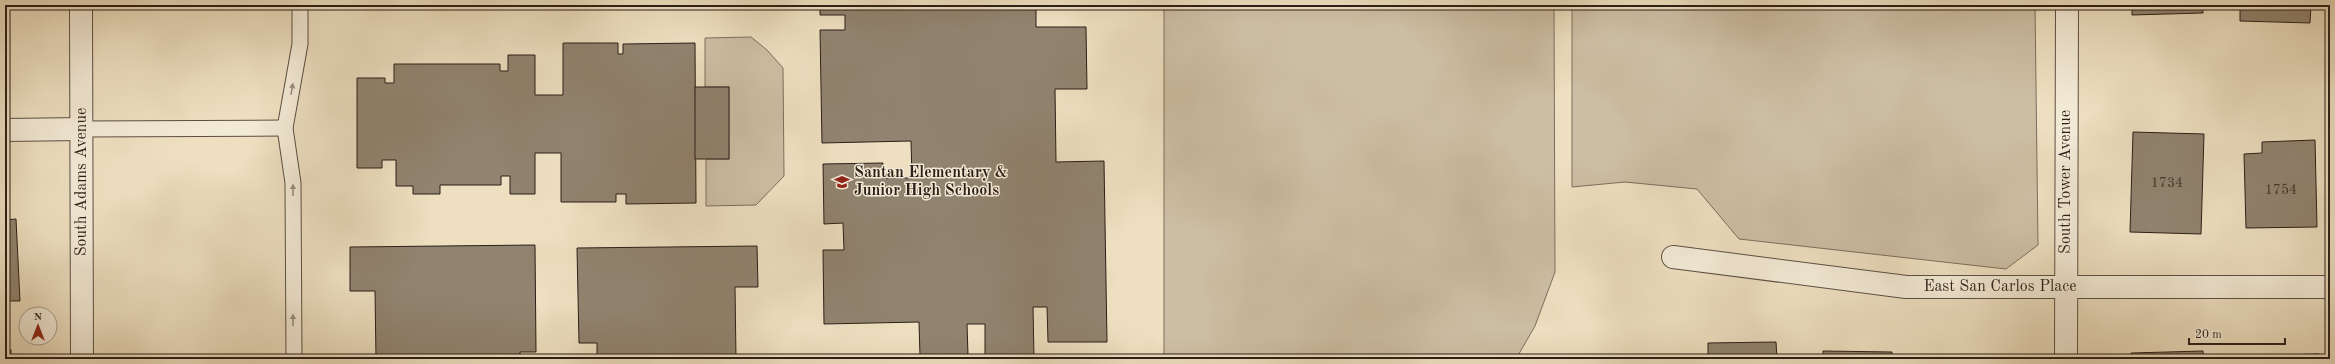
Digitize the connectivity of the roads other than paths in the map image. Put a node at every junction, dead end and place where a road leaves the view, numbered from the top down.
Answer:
1 (81, 5) edge
2 (300, 5) edge
3 (2067, 5) edge
4 (285, 128) junction
5 (82, 129) junction
6 (5, 130) edge
7 (1672, 257) dead end
8 (2066, 287) junction
9 (2330, 287) edge
10 (82, 359) edge
11 (294, 359) edge
12 (2066, 359) edge

1 - 5 street, South Adams Avenue
4 -> 2 lane
3 - 8 street, South Tower Avenue
4 - 5 lane
11 -> 4 lane
5 - 6 street
5 - 10 street, South Adams Avenue
7 - 8 street, East San Carlos Place
8 - 9 street, East San Carlos Place
8 - 12 street, South Tower Avenue

